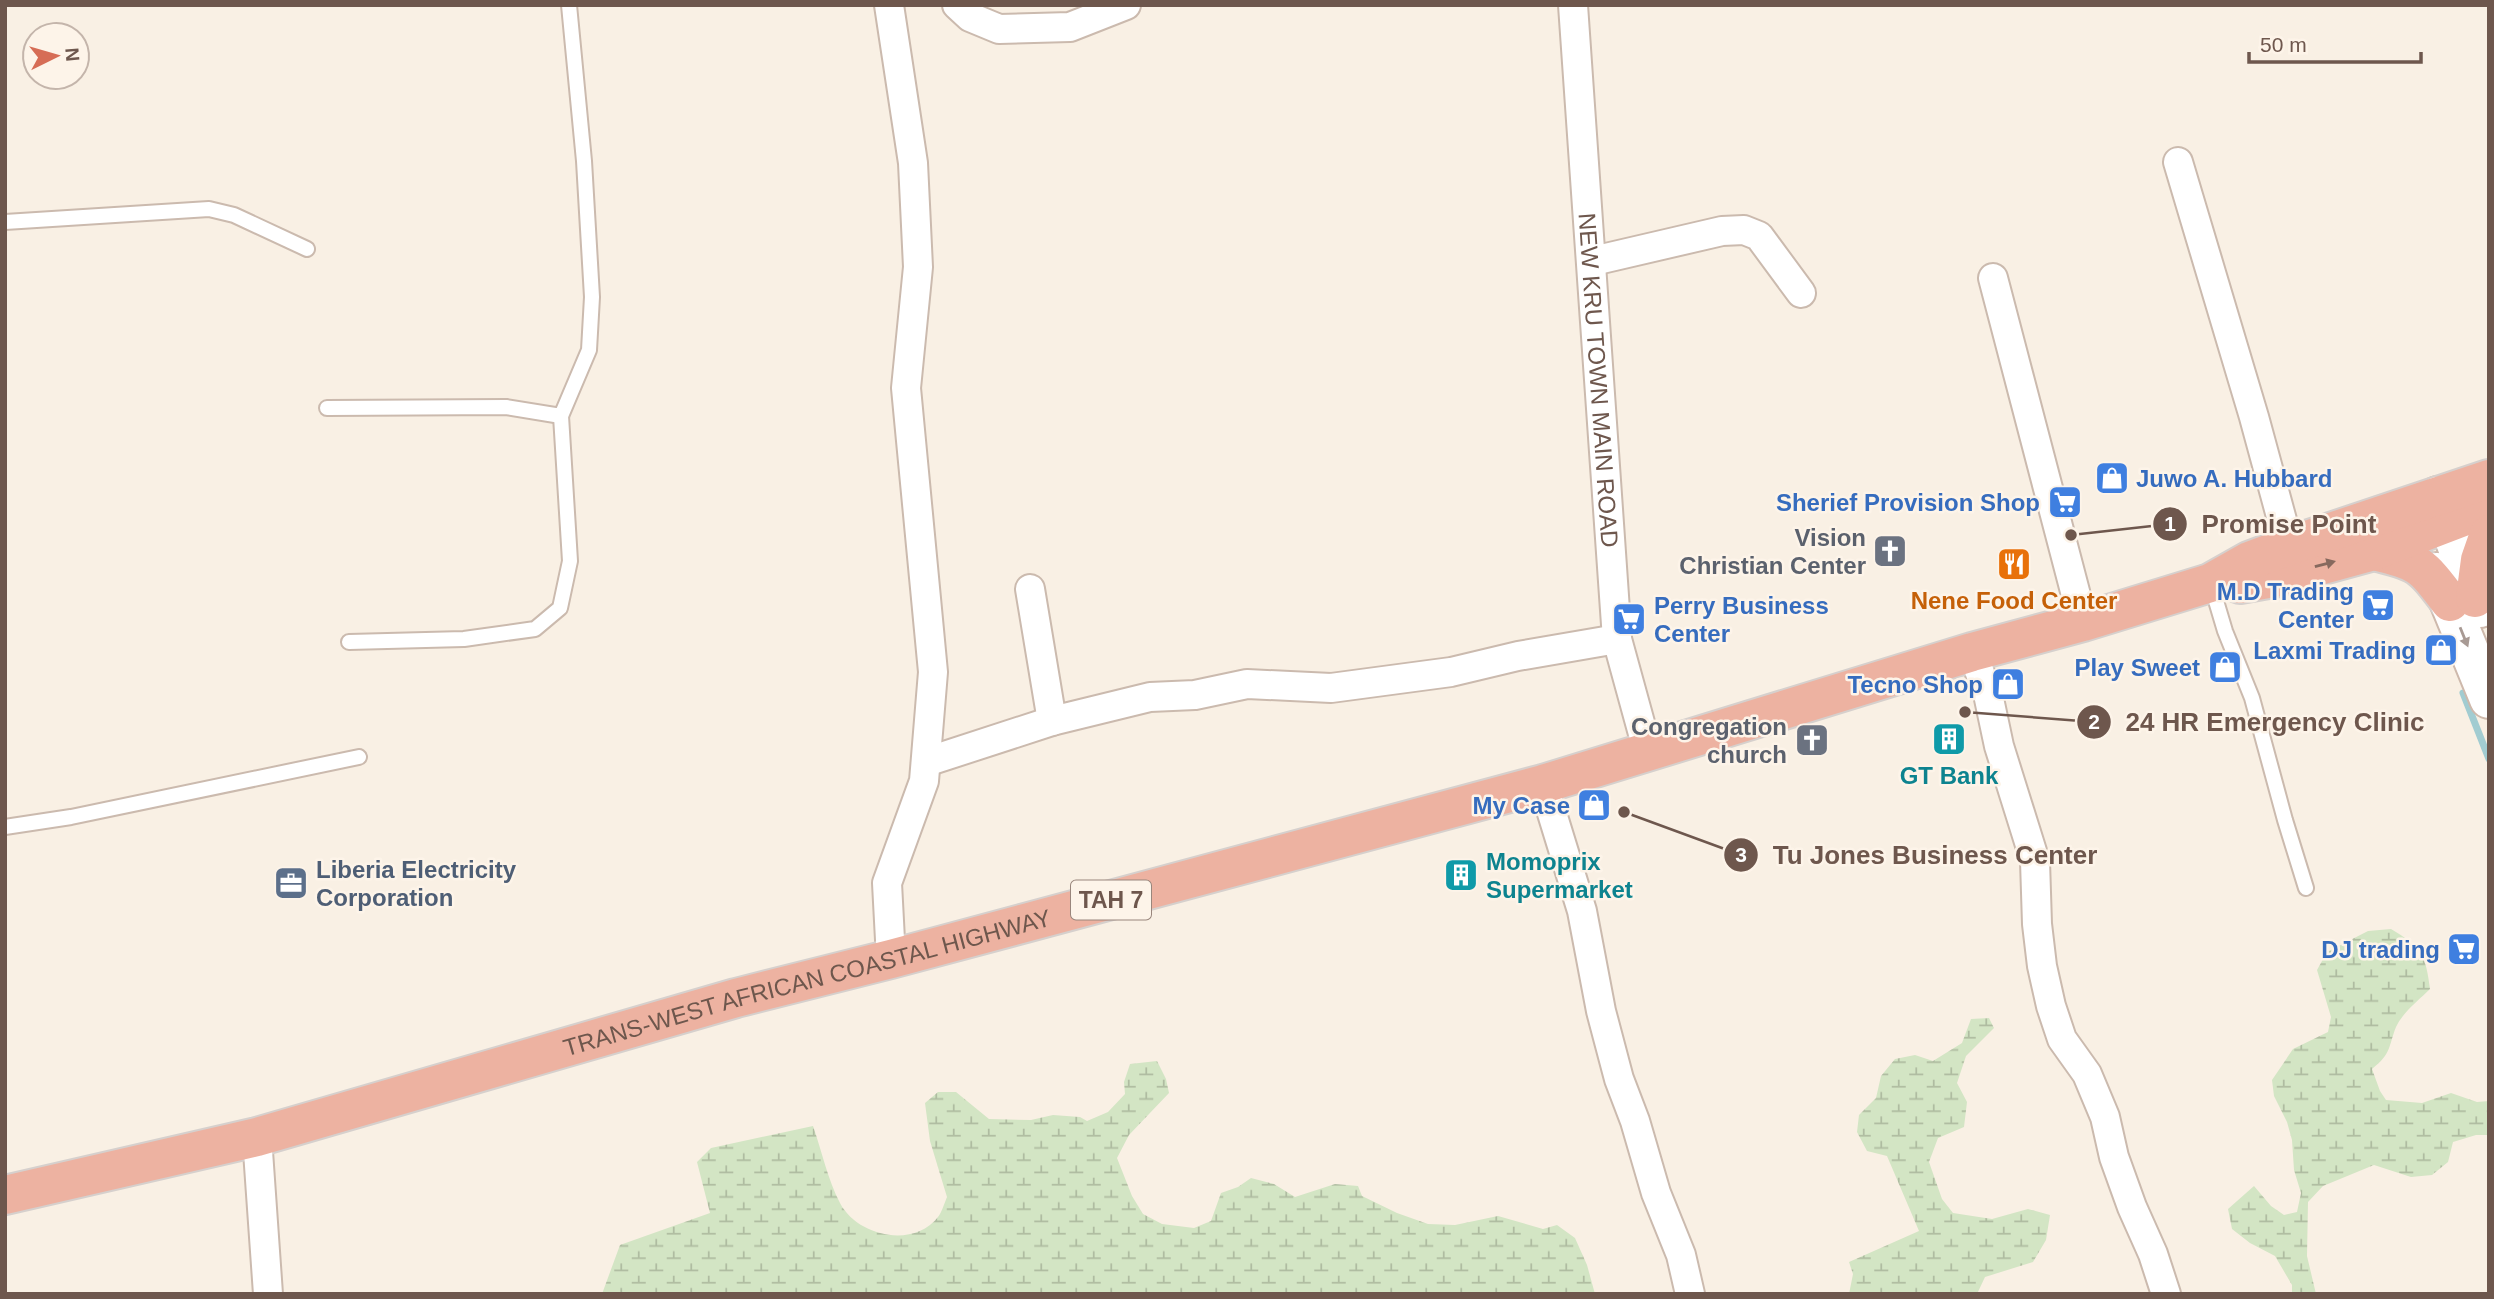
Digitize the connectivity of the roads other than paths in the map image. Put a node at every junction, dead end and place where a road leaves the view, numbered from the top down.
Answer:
1 (569, 5) edge
2 (889, 5) edge
3 (957, 5) edge
4 (1126, 5) edge
5 (1573, 5) edge
6 (2178, 162) dead end
7 (5, 222) edge
8 (307, 248) dead end
9 (1592, 261) junction
10 (1993, 278) dead end
11 (1801, 293) dead end
12 (327, 408) dead end
13 (561, 416) junction
14 (2489, 479) edge
15 (2489, 507) edge
16 (2429, 515) junction
17 (2489, 534) edge
18 (2289, 546) junction
19 (2374, 551) junction
20 (2210, 583) junction
21 (1030, 589) dead end
22 (2471, 610) edge
23 (2083, 622) junction
24 (1617, 639) junction
25 (349, 642) dead end
26 (1972, 652) junction
27 (2489, 699) edge
28 (1052, 721) junction
29 (1648, 752) junction
30 (359, 757) dead end
31 (926, 762) junction
32 (1543, 784) junction
33 (5, 827) edge
34 (2306, 888) dead end
35 (891, 960) junction
36 (257, 1137) junction
37 (5, 1195) edge
38 (268, 1294) edge
39 (1690, 1294) edge
40 (2166, 1294) edge

1 - 13 lane
2 - 31 street
3 - 4 street
5 - 9 street, NEW KRU TOWN MAIN ROAD
6 - 18 street
7 - 8 lane
9 - 11 street
9 - 24 street, NEW KRU TOWN MAIN ROAD
10 - 23 street
12 - 13 lane
13 - 25 lane
14 - 16 highway, TRANS-WEST AFRICAN COASTAL HIGHWAY / TAH 7
15 - 16 highway, TRANS-WEST AFRICAN COASTAL HIGHWAY / TAH 7
16 - 18 highway, TRANS-WEST AFRICAN COASTAL HIGHWAY / TAH 7
16 - 19 highway, TRANS-WEST AFRICAN COASTAL HIGHWAY / TAH 7
16 - 22 main road
17 - 22 highway
18 - 20 highway, TRANS-WEST AFRICAN COASTAL HIGHWAY / TAH 7
20 -> 19 highway, TRANS-WEST AFRICAN COASTAL HIGHWAY / TAH 7
19 - 22 highway
20 - 23 highway, TRANS-WEST AFRICAN COASTAL HIGHWAY / TAH 7
20 - 34 lane
21 - 28 street
22 -> 27 main road
23 - 26 highway, TRANS-WEST AFRICAN COASTAL HIGHWAY / TAH 7
24 - 28 street
24 - 29 street, NEW KRU TOWN MAIN ROAD
26 - 29 highway, TRANS-WEST AFRICAN COASTAL HIGHWAY / TAH 7
26 - 40 street
28 - 31 street
29 - 32 highway, TRANS-WEST AFRICAN COASTAL HIGHWAY / TAH 7
30 - 33 lane
31 - 35 street
32 - 35 highway, TRANS-WEST AFRICAN COASTAL HIGHWAY / TAH 7
32 - 39 street
35 - 36 highway, TRANS-WEST AFRICAN COASTAL HIGHWAY / TAH 7
36 - 37 highway, TRANS-WEST AFRICAN COASTAL HIGHWAY / TAH 7
36 - 38 street

